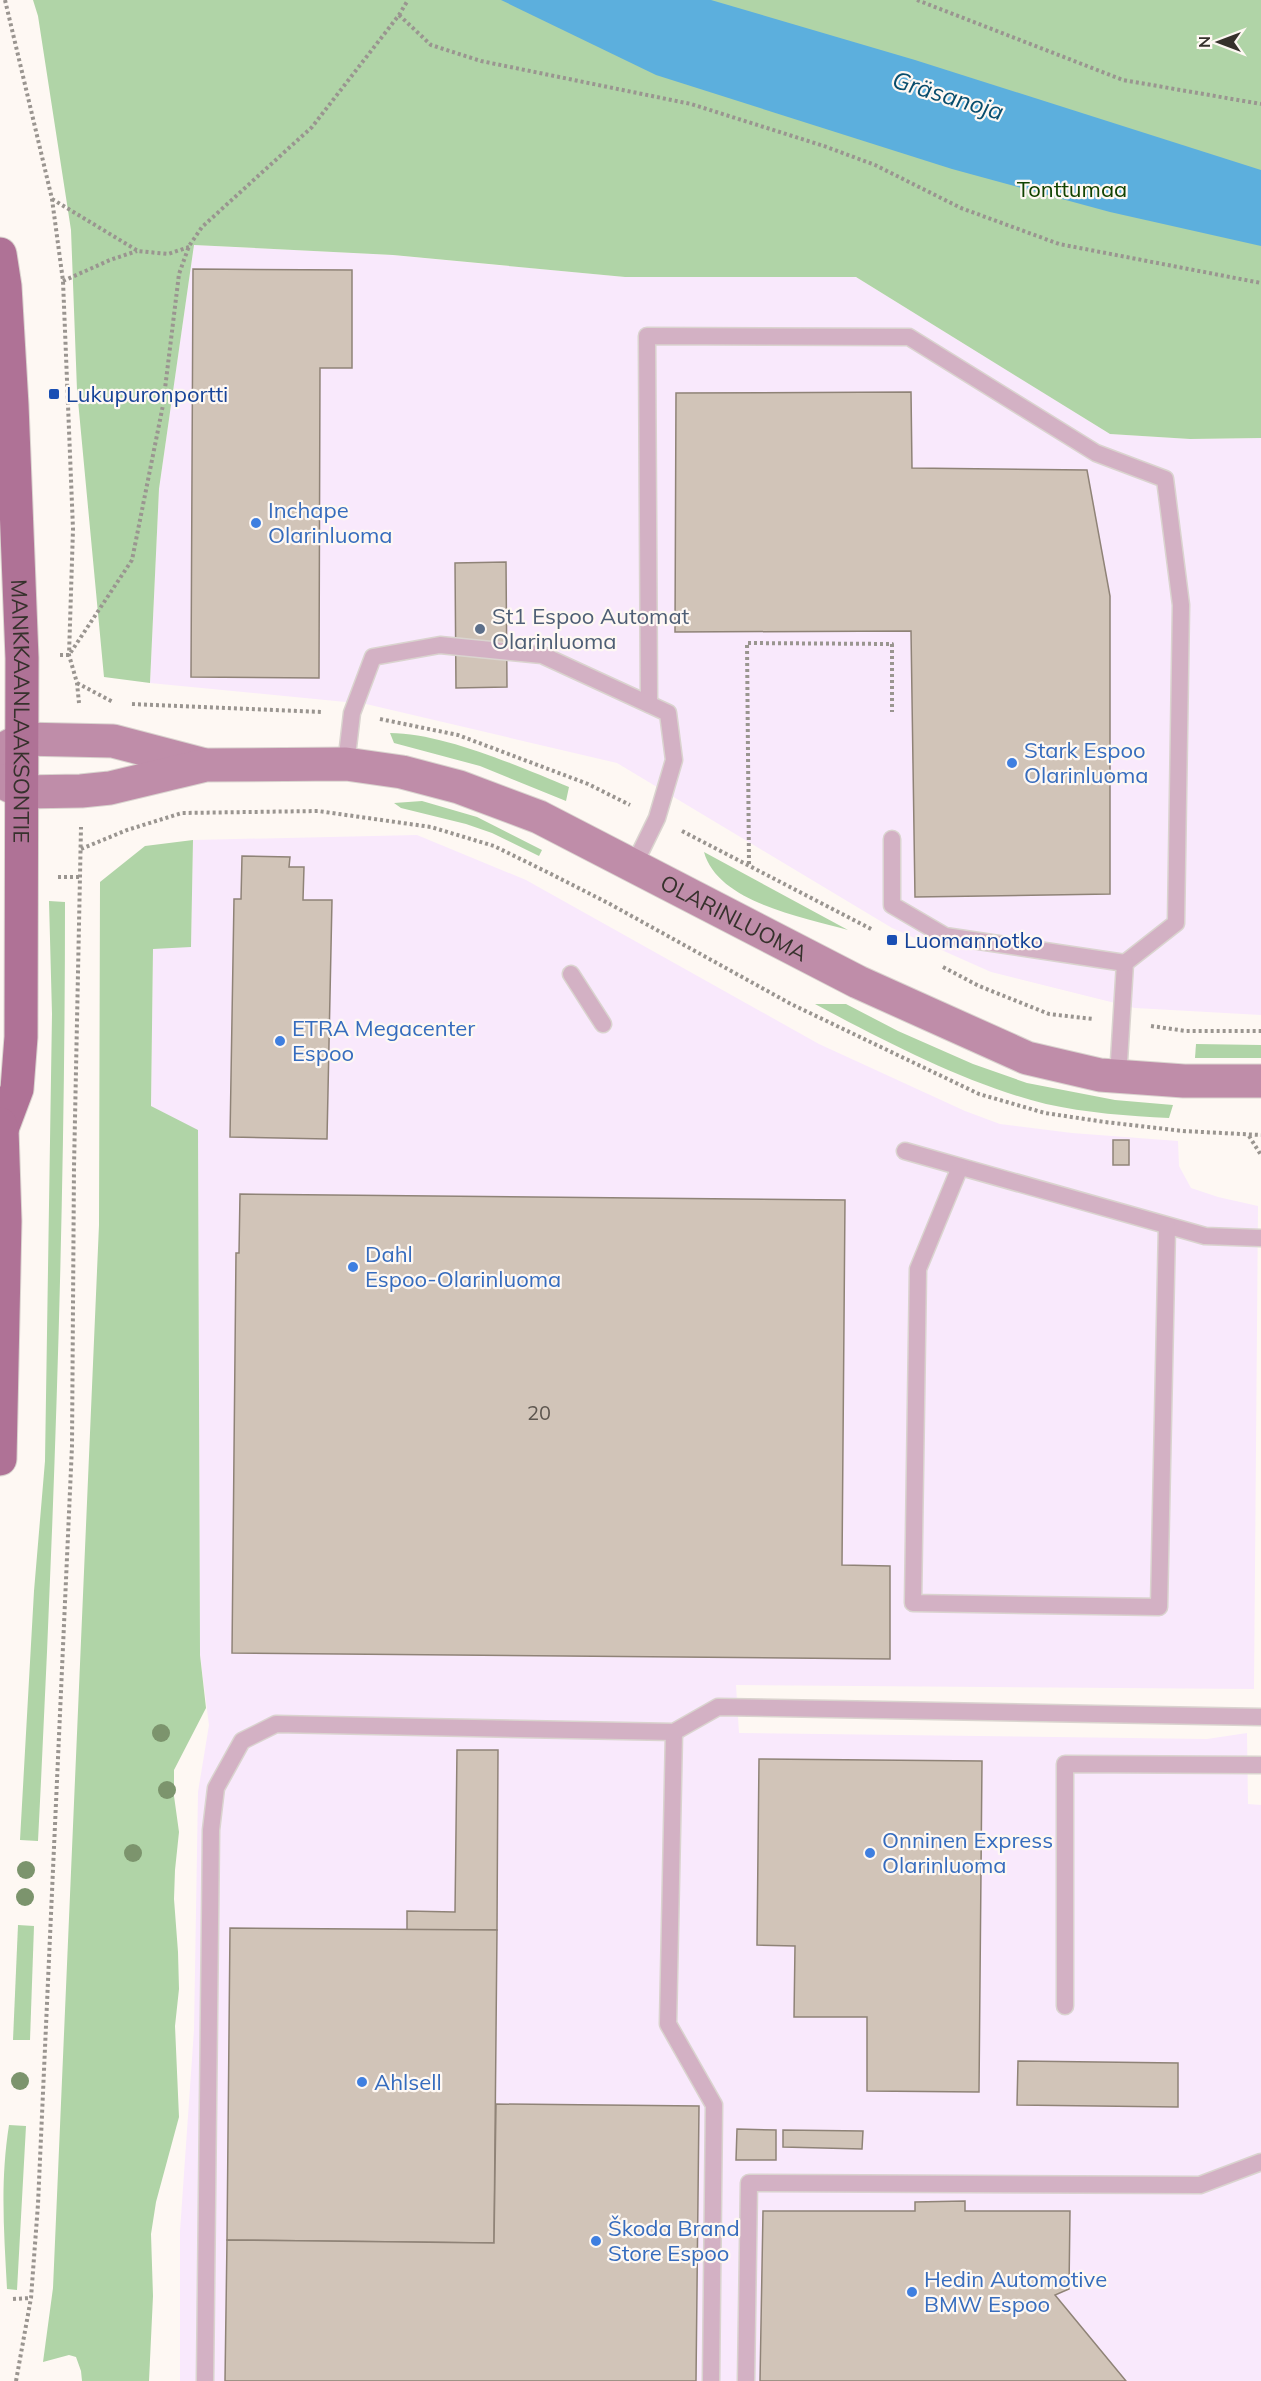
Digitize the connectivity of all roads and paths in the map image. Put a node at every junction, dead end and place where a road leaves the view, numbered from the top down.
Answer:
1 (5, 0) edge
2 (408, 0) edge
3 (917, 0) edge
4 (399, 15) junction
5 (1261, 104) edge
6 (52, 199) junction
7 (189, 246) junction
8 (138, 251) junction
9 (0, 254) edge
10 (63, 281) junction
11 (1261, 283) edge
12 (69, 655) junction
13 (77, 683) dead end
14 (648, 704) junction
15 (892, 712) dead end
16 (11, 745) edge
17 (346, 764) junction
18 (206, 765) junction
19 (11, 786) edge
20 (892, 839) dead end
21 (749, 864) dead end
22 (634, 866) junction
23 (1125, 963) junction
24 (571, 974) dead end
25 (603, 1024) dead end
26 (1118, 1077) junction
27 (1261, 1082) edge
28 (1, 1126) edge
29 (1248, 1135) junction
30 (1261, 1135) edge
31 (904, 1151) dead end
32 (1261, 1155) edge
33 (960, 1167) junction
34 (1167, 1226) junction
35 (1261, 1238) edge
36 (0, 1459) edge
37 (1261, 1716) edge
38 (674, 1732) junction
39 (1261, 1765) edge
40 (1065, 2006) dead end
41 (1261, 2162) edge
42 (30, 2298) junction
43 (13, 2299) dead end
44 (16, 2381) edge
45 (205, 2381) edge
46 (711, 2381) edge
47 (746, 2381) edge

1 - 6 path
2 - 4 path
3 - 5 path
4 - 7 path
4 - 11 path
6 - 8 path
6 - 10 path
7 - 8 path
7 - 12 path
8 - 10 path
9 - 16 main road, MANKKAANLAAKSONTIE
10 - 12 path
12 - 13 path
14 - 17 lane
14 - 22 lane
14 - 23 lane
15 - 21 path
16 - 18 main road, OLARINLUOMA
16 - 19 main road, MANKKAANLAAKSONTIE
17 - 18 main road, OLARINLUOMA
17 - 22 main road, OLARINLUOMA
18 - 19 main road, OLARINLUOMA
19 - 28 main road, MANKKAANLAAKSONTIE
20 - 23 lane
22 - 26 main road, OLARINLUOMA
23 - 26 lane
24 - 25 lane
26 - 27 main road, OLARINLUOMA
28 - 36 main road, MANKKAANLAAKSONTIE
29 - 30 path
29 - 32 path
29 - 42 path
31 - 33 lane
33 - 34 lane
33 - 34 lane
34 - 35 lane
37 - 38 lane
38 - 45 lane
38 - 46 lane
39 - 40 lane
41 - 47 lane
42 - 43 path
42 - 44 path

